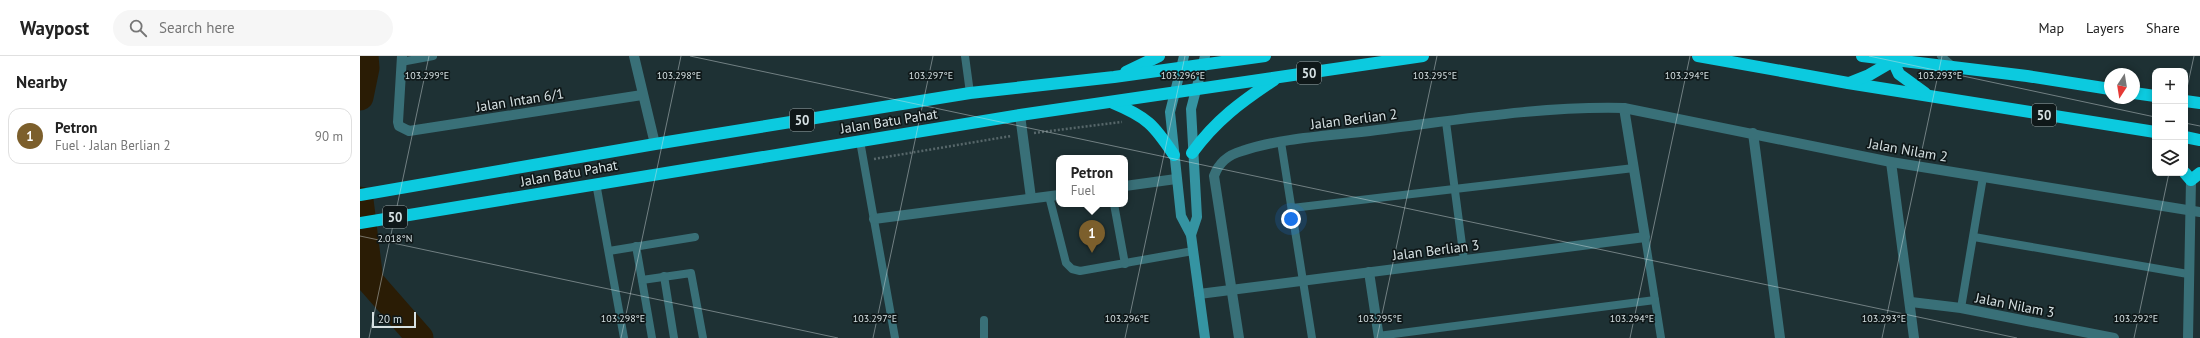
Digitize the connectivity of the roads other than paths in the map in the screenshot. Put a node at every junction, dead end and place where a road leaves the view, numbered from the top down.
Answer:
1 (433, 56) edge
2 (634, 56) edge
3 (965, 56) edge
4 (1158, 56) edge
5 (1265, 56) edge
6 (1423, 56) edge
7 (1698, 56) edge
8 (1862, 56) edge
9 (1941, 56) edge
10 (1894, 58) edge
11 (402, 59) edge
12 (1204, 60) edge
13 (1182, 62) edge
14 (1956, 68) junction
15 (1114, 78) junction
16 (1277, 78) junction
17 (1848, 83) junction
18 (2104, 88) edge
19 (1196, 90) junction
20 (970, 93) junction
21 (1175, 93) junction
22 (2140, 94) edge
23 (642, 95) junction
24 (2152, 96) edge
25 (1933, 97) junction
26 (2188, 101) edge
27 (1112, 102) junction
28 (2200, 103) edge
29 (1624, 108) junction
30 (1020, 115) junction
31 (1446, 122) junction
32 (2149, 132) edge
33 (1752, 134) junction
34 (2188, 138) edge
35 (2200, 140) edge
36 (860, 141) junction
37 (1282, 142) junction
38 (654, 144) junction
39 (1192, 153) junction
40 (1174, 155) junction
41 (1891, 162) junction
42 (1634, 168) junction
43 (2192, 175) edge
44 (1983, 177) junction
45 (1176, 179) junction
46 (596, 183) junction
47 (1128, 186) edge
48 (1454, 189) junction
49 (360, 195) edge
50 (1054, 195) edge
51 (1031, 198) junction
52 (1056, 206) edge
53 (1056, 207) edge
54 (1115, 207) edge
55 (1292, 208) junction
56 (2190, 210) junction
57 (2200, 212) edge
58 (874, 219) junction
59 (360, 223) edge
60 (1191, 235) junction
61 (695, 237) dead end
62 (1645, 237) junction
63 (1974, 237) junction
64 (636, 246) junction
65 (609, 251) junction
66 (1193, 251) junction
67 (1464, 260) junction
68 (1125, 264) junction
69 (1369, 272) junction
70 (2188, 274) junction
71 (664, 276) junction
72 (642, 280) junction
73 (1303, 281) junction
74 (1230, 290) junction
75 (1199, 294) junction
76 (1655, 300) junction
77 (1911, 302) junction
78 (1961, 308) junction
79 (984, 320) dead end
80 (1379, 337) edge
81 (624, 338) edge
82 (652, 338) edge
83 (674, 338) edge
84 (703, 338) edge
85 (895, 338) edge
86 (984, 338) edge
87 (1205, 338) edge
88 (1238, 338) edge
89 (1312, 338) edge
90 (1661, 338) edge
91 (1780, 338) edge
92 (1914, 338) edge
93 (2114, 338) edge
94 (2188, 338) edge

1 - 11 lane
2 - 23 street
3 - 20 lane
4 - 15 highway
5 - 12 highway, Jalan Batu Pahat / 50
6 - 16 highway, Jalan Batu Pahat / 50
7 - 17 highway, 50
8 - 10 highway
9 - 14 lane
10 - 14 highway
10 - 17 highway
10 - 25 highway
11 - 23 street, Jalan Intan 6/1
12 - 13 highway, Jalan Batu Pahat / 50
12 - 19 street
13 - 15 highway, Jalan Batu Pahat / 50
13 - 21 street
14 - 18 highway
15 - 20 highway, Jalan Batu Pahat / 50
16 - 19 highway, Jalan Batu Pahat / 50
16 - 39 highway
17 - 25 highway, 50
19 - 21 highway, Jalan Batu Pahat / 50
19 - 39 street
20 - 38 highway, Jalan Batu Pahat / 50
21 - 27 highway, Jalan Batu Pahat / 50
21 - 40 street
22 - 24 highway
23 - 38 street
25 - 32 highway, 50
26 - 28 highway
27 - 30 highway, Jalan Batu Pahat / 50
27 - 40 highway
29 - 31 street, Jalan Berlian 2
29 - 33 street, Jalan Nilam 2
29 - 42 street
30 - 36 highway, Jalan Batu Pahat / 50
30 - 51 street
31 - 37 street, Jalan Berlian 2
31 - 48 lane
33 - 41 street, Jalan Nilam 2
33 - 91 street
34 - 35 highway
36 - 46 highway, Jalan Batu Pahat / 50
36 - 58 lane
37 - 55 lane
37 - 74 street, Jalan Berlian 2
38 - 49 highway, Jalan Batu Pahat / 50
39 - 60 street
40 - 45 street
41 - 44 street, Jalan Nilam 2
41 - 77 street
42 - 48 lane
42 - 62 street
43 - 56 street
44 - 56 street, Jalan Nilam 2
44 - 63 lane
45 - 47 street
45 - 60 street
46 - 59 highway, Jalan Batu Pahat / 50
46 - 65 lane
48 - 55 lane
48 - 67 lane
50 - 51 street
50 - 52 lane
51 - 58 street
53 - 68 lane
54 - 68 lane
55 - 73 lane
56 - 57 street, Jalan Nilam 2
56 - 70 street
58 - 85 lane
60 - 66 street
61 - 64 lane
62 - 67 street, Jalan Berlian 3
62 - 76 lane
63 - 70 lane
63 - 78 lane
64 - 65 lane
64 - 72 lane
65 - 81 lane
66 - 68 lane
66 - 75 street
67 - 69 street, Jalan Berlian 3
69 - 73 street, Jalan Berlian 3
69 - 80 street
70 - 94 street
71 - 72 lane
71 - 83 lane
71 - 84 lane
72 - 82 lane
73 - 74 street, Jalan Berlian 3
73 - 89 lane
74 - 75 street, Jalan Berlian 3
74 - 88 street, Jalan Berlian 2
75 - 87 street
76 - 80 lane
76 - 90 lane
77 - 78 street, Jalan Nilam 3
77 - 92 street
78 - 93 street, Jalan Nilam 3
79 - 86 lane

